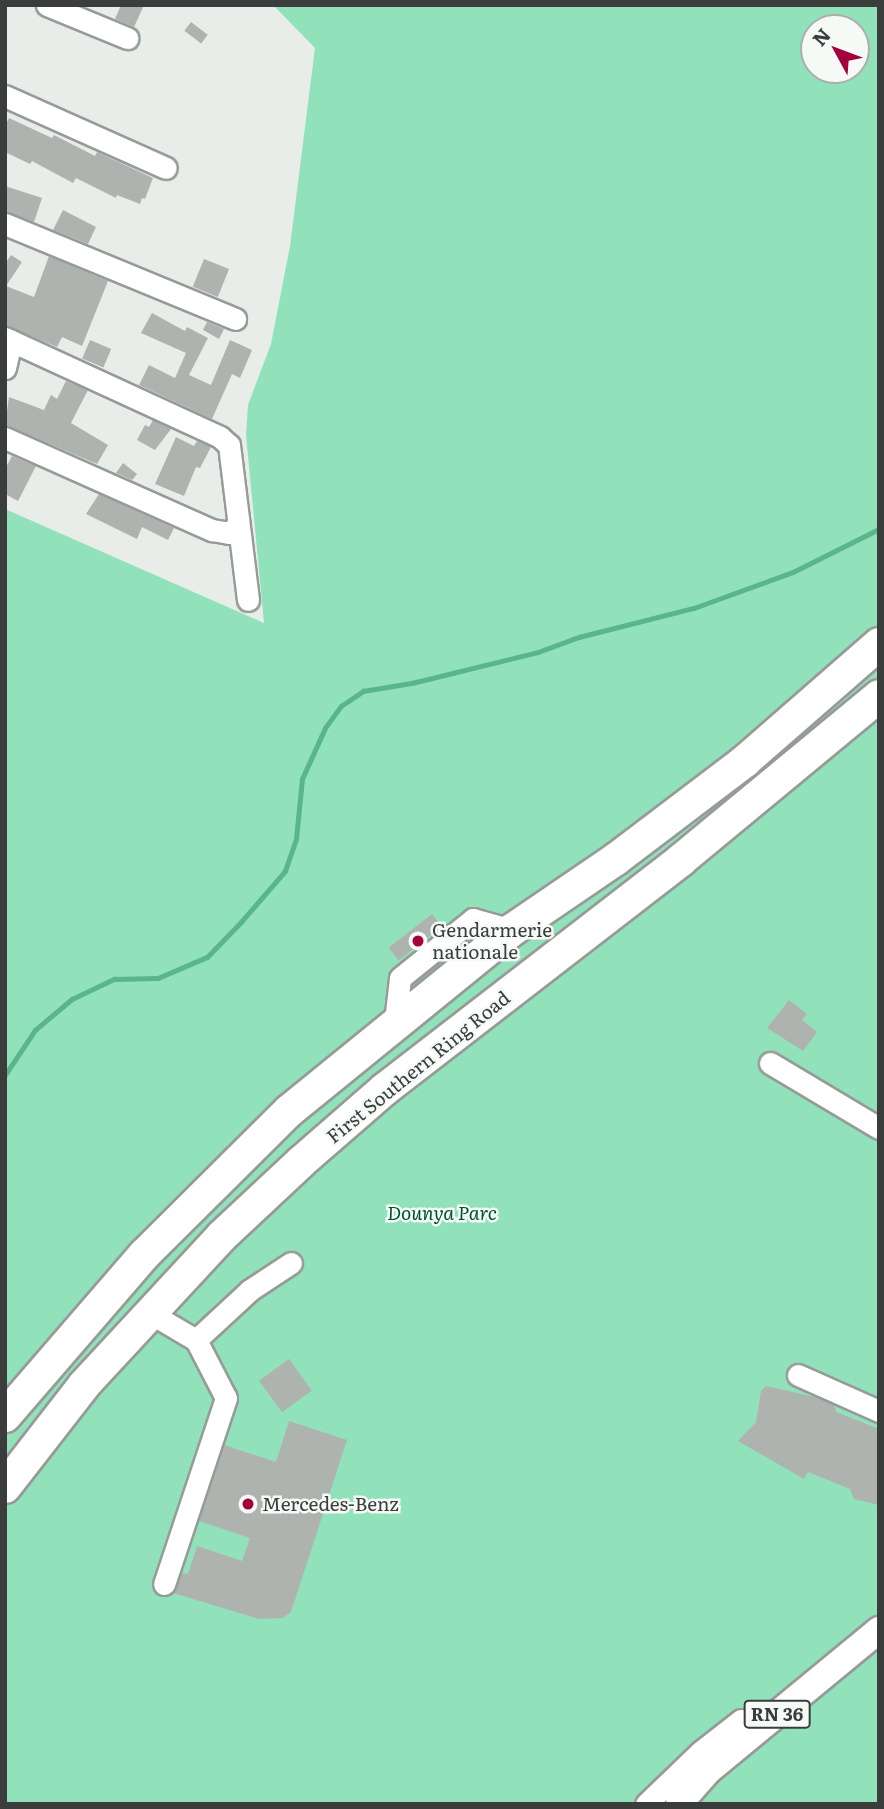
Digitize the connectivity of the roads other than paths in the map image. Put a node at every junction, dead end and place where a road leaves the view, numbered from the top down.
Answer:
1 (47, 5) edge
2 (127, 37) dead end
3 (5, 96) edge
4 (166, 168) dead end
5 (5, 225) edge
6 (235, 319) dead end
7 (8, 339) edge
8 (5, 368) edge
9 (5, 439) edge
10 (238, 525) junction
11 (248, 600) dead end
12 (879, 644) edge
13 (879, 696) edge
14 (879, 704) edge
15 (834, 734) junction
16 (770, 1063) dead end
17 (879, 1128) edge
18 (291, 1263) dead end
19 (150, 1313) junction
20 (196, 1340) junction
21 (798, 1375) dead end
22 (879, 1410) edge
23 (5, 1416) edge
24 (5, 1488) edge
25 (164, 1584) dead end
26 (879, 1630) edge
27 (741, 1720) dead end
28 (646, 1804) edge
29 (680, 1804) edge

1 - 2 street
3 - 4 street
5 - 6 street
7 - 8 street
7 - 10 street
9 - 10 street
10 - 11 street
12 - 23 highway
13 - 15 highway, First Southern Ring Road
14 - 15 highway
15 - 19 highway, First Southern Ring Road
16 - 17 street
18 - 20 street
19 - 20 street
19 - 24 highway, First Southern Ring Road
20 - 25 street
21 - 22 street
26 - 29 main road, RN 36
27 - 28 street

